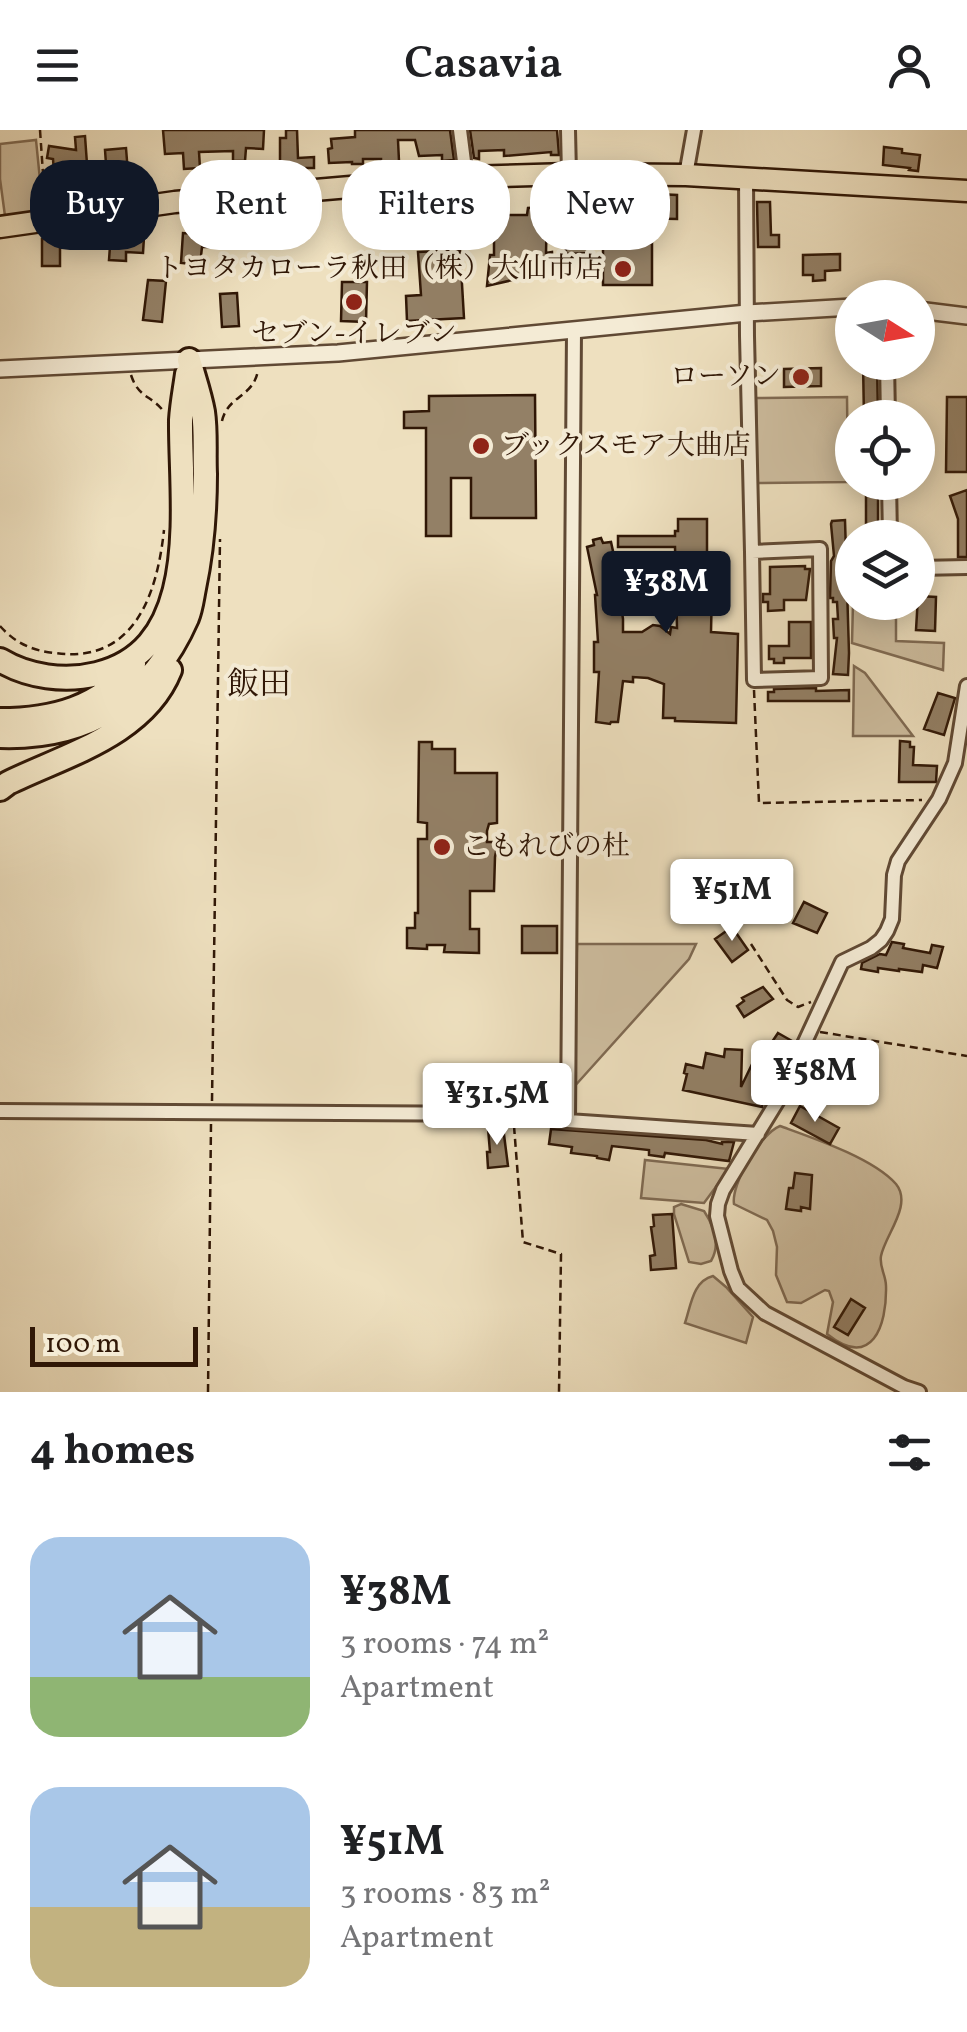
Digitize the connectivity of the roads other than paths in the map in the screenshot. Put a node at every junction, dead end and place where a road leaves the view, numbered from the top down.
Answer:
1 (460, 130) edge
2 (568, 130) edge
3 (694, 130) edge
4 (464, 160) edge
5 (568, 160) edge
6 (670, 176) edge
7 (686, 176) junction
8 (746, 177) junction
9 (342, 187) edge
10 (967, 191) edge
11 (0, 228) edge
12 (835, 308) edge
13 (747, 312) junction
14 (935, 312) edge
15 (967, 316) edge
16 (574, 331) junction
17 (189, 360) junction
18 (0, 369) edge
19 (752, 552) junction
20 (967, 567) edge
21 (935, 568) edge
22 (188, 615) junction
23 (147, 647) junction
24 (0, 660) edge
25 (967, 686) edge
26 (0, 720) edge
27 (0, 736) edge
28 (0, 790) edge
29 (0, 1110) edge
30 (568, 1120) junction
31 (758, 1134) junction
32 (919, 1392) edge

1 - 4 street
2 - 5 street
3 - 7 street
6 - 7 main road
7 - 8 main road
8 - 10 main road
8 - 13 street
9 - 11 main road
12 - 13 street
13 - 16 street
13 - 19 street
14 - 15 street
16 - 17 street
16 - 30 street
17 - 18 street
17 - 22 highway
17 - 23 highway
19 - 19 street
20 - 21 street
22 - 27 highway
22 - 28 highway
23 - 24 highway
23 - 26 highway
25 - 31 street
29 - 30 street
30 - 31 street
31 - 32 street

